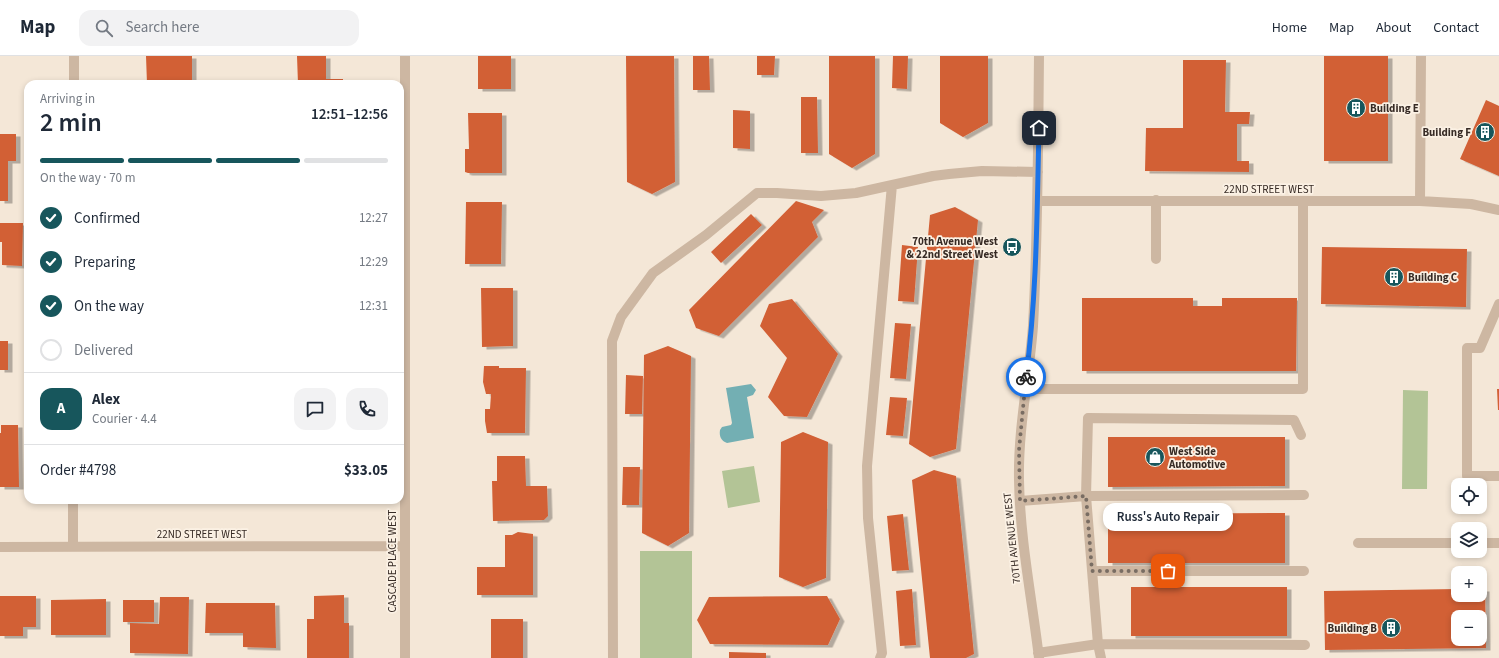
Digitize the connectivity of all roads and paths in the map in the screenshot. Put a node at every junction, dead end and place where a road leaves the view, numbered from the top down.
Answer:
1 (74, 56) edge
2 (405, 56) edge
3 (1039, 56) edge
4 (1421, 56) edge
5 (74, 80) edge
6 (1038, 172) junction
7 (892, 185) junction
8 (1156, 200) junction
9 (1038, 201) junction
10 (1303, 201) junction
11 (1420, 201) junction
12 (1499, 210) edge
13 (1156, 259) dead end
14 (1499, 304) edge
15 (1025, 389) junction
16 (1301, 435) dead end
17 (1499, 476) edge
18 (1304, 495) dead end
19 (1086, 496) junction
20 (1020, 501) junction
21 (73, 504) edge
22 (1358, 543) dead end
23 (1451, 543) edge
24 (1487, 543) edge
25 (1499, 543) edge
26 (73, 546) junction
27 (404, 546) junction
28 (0, 547) edge
29 (1092, 571) junction
30 (1304, 571) dead end
31 (1098, 644) junction
32 (1305, 645) dead end
33 (1039, 656) edge
34 (405, 658) edge
35 (613, 658) edge
36 (880, 658) edge
37 (1101, 658) edge

1 - 5 street
2 - 27 street, CASCADE PLACE WEST
3 - 6 street, 70TH AVENUE WEST
4 - 11 street
6 - 7 street
6 - 9 street, 70TH AVENUE WEST
7 - 35 street
7 - 36 street
8 - 9 street, 22ND STREET WEST
8 - 10 street, 22ND STREET WEST
8 - 13 street
9 - 15 street, 70TH AVENUE WEST
10 - 11 street, 22ND STREET WEST
10 - 15 street
11 - 12 street, 22ND STREET WEST
14 - 17 street
15 - 20 street, 70TH AVENUE WEST
16 - 19 street
18 - 19 street
19 - 20 street
19 - 29 street
20 - 33 street, 70TH AVENUE WEST
21 - 26 street
22 - 23 street
24 - 25 street
26 - 27 street, 22ND STREET WEST
26 - 28 street, 22ND STREET WEST
27 - 34 street, CASCADE PLACE WEST
29 - 30 street
29 - 31 street
31 - 32 street
31 - 33 street
31 - 37 street

